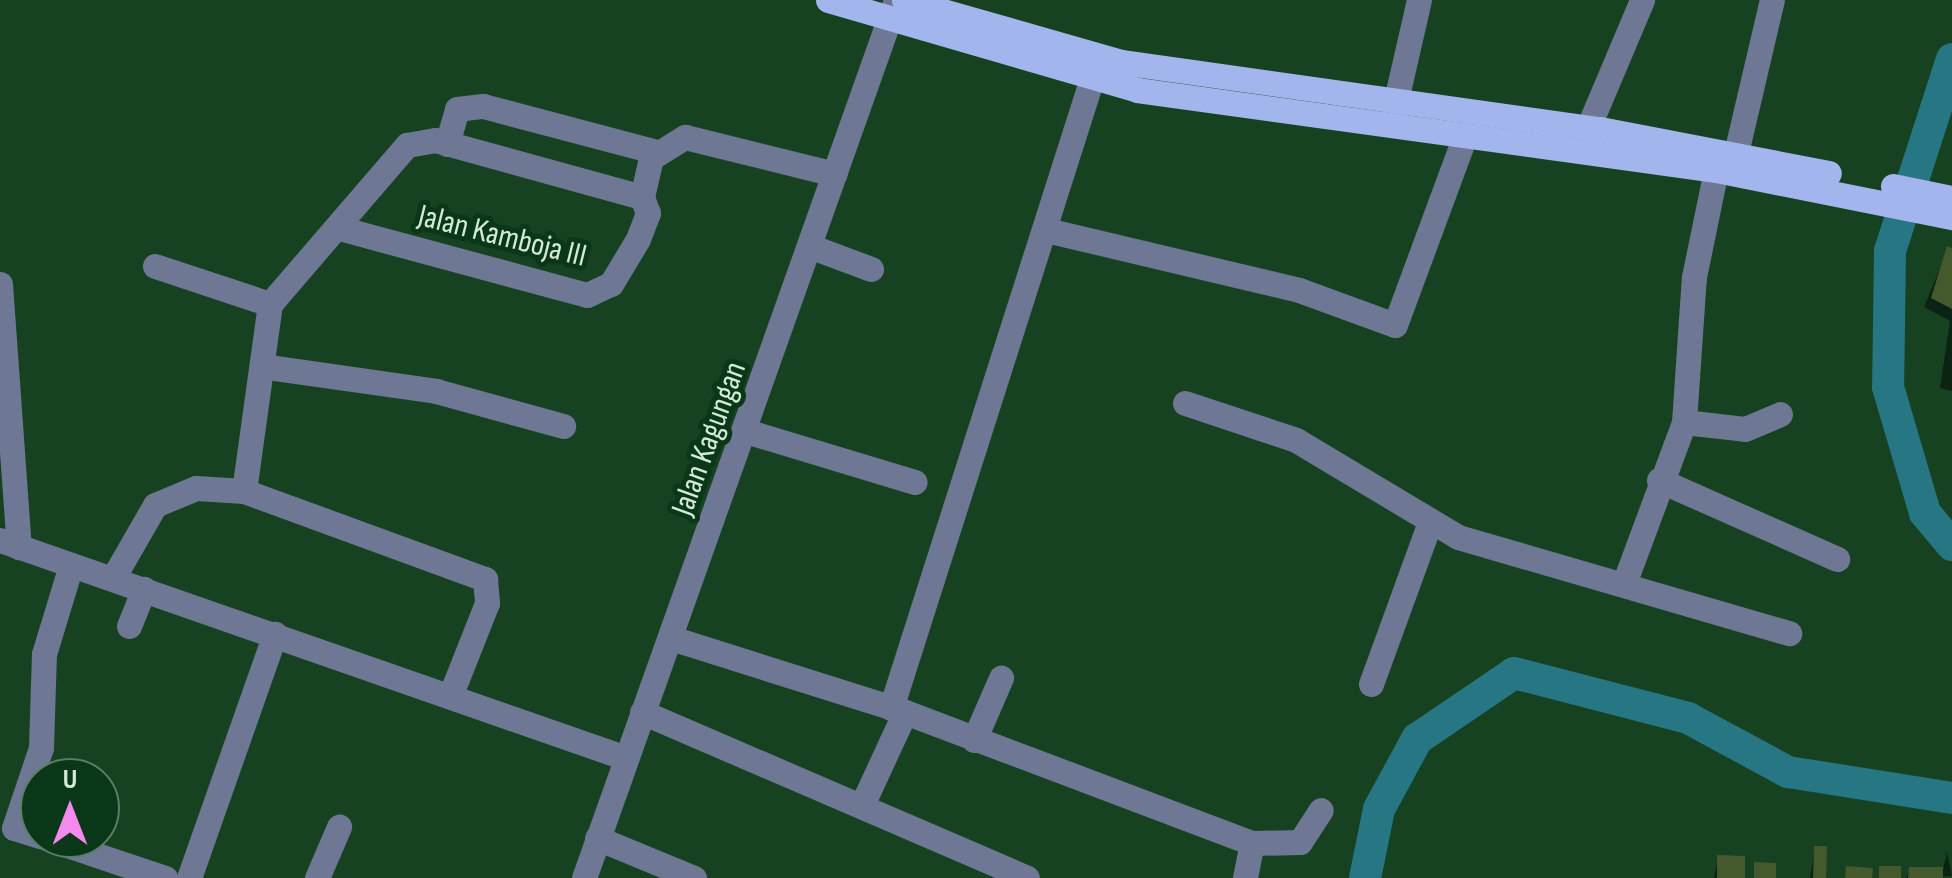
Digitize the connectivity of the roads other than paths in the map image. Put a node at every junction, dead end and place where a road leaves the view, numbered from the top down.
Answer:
1 (828, 0) edge
2 (1419, 0) edge
3 (1642, 0) edge
4 (1772, 0) edge
5 (896, 6) edge
6 (1092, 78) junction
7 (1392, 116) junction
8 (1588, 128) junction
9 (1464, 138) junction
10 (447, 144) junction
11 (658, 152) junction
12 (1736, 153) junction
13 (1716, 170) junction
14 (835, 174) junction
15 (1857, 187) junction
16 (642, 197) junction
17 (1952, 198) edge
18 (1952, 217) edge
19 (339, 228) junction
20 (1046, 230) junction
21 (812, 246) junction
22 (156, 266) dead end
23 (870, 269) dead end
24 (0, 284) edge
25 (270, 304) junction
26 (268, 367) junction
27 (1184, 402) dead end
28 (5, 411) edge
29 (1780, 414) dead end
30 (1684, 422) junction
31 (563, 426) dead end
32 (748, 432) junction
33 (1659, 480) junction
34 (915, 482) dead end
35 (244, 491) junction
36 (1429, 525) junction
37 (10, 543) edge
38 (1837, 559) dead end
39 (71, 565) junction
40 (113, 578) junction
41 (1624, 580) junction
42 (144, 589) junction
43 (129, 626) dead end
44 (1790, 633) dead end
45 (274, 634) junction
46 (671, 638) junction
47 (1002, 678) dead end
48 (1371, 684) dead end
49 (451, 694) junction
50 (898, 710) junction
51 (642, 712) junction
52 (974, 740) junction
53 (623, 757) junction
54 (862, 804) junction
55 (1321, 810) dead end
56 (7, 826) edge
57 (339, 827) dead end
58 (597, 838) junction
59 (1252, 843) junction
60 (106, 858) edge
61 (166, 878) edge
62 (189, 878) edge
63 (318, 878) edge
64 (584, 878) edge
65 (694, 878) edge
66 (1027, 878) edge
67 (1245, 878) edge

1 - 5 main road
2 - 7 street
3 - 8 street
4 - 12 street
5 - 6 main road
5 - 7 main road
5 - 14 street, Jalan Kagungan
6 - 7 main road
6 - 20 street
7 - 8 main road
7 - 9 main road
8 - 12 main road
9 - 13 main road
9 - 20 street
10 - 11 street
10 - 16 street
10 - 19 street
11 - 14 street
11 - 16 street, Jalan Kamboja III
12 - 15 main road
13 - 15 main road
13 - 30 street
14 - 21 street, Jalan Kagungan
15 - 17 main road
15 - 18 main road
16 - 19 street, Jalan Kamboja III
19 - 25 street
20 - 50 street
21 - 23 street
21 - 32 street, Jalan Kagungan
22 - 25 street
24 - 28 street
25 - 26 street
26 - 31 street
26 - 35 street
27 - 36 street
28 - 37 street
29 - 30 street
30 - 33 street
32 - 34 street
32 - 46 street, Jalan Kagungan
33 - 38 street
33 - 41 street
35 - 40 street
35 - 49 street
36 - 41 street
36 - 48 street
37 - 39 street
39 - 40 street
39 - 56 street
40 - 42 street
41 - 44 street
42 - 43 street
42 - 45 street
45 - 49 street
45 - 62 street
46 - 50 street
46 - 51 street, Jalan Kagungan
47 - 52 street
49 - 53 street
50 - 52 street
50 - 54 street
51 - 53 street, Jalan Kagungan
51 - 54 street
52 - 59 street
53 - 58 street, Jalan Kagungan
54 - 66 street
55 - 59 street
57 - 63 street
58 - 64 street, Jalan Kagungan
58 - 65 street
59 - 67 street
60 - 61 street

